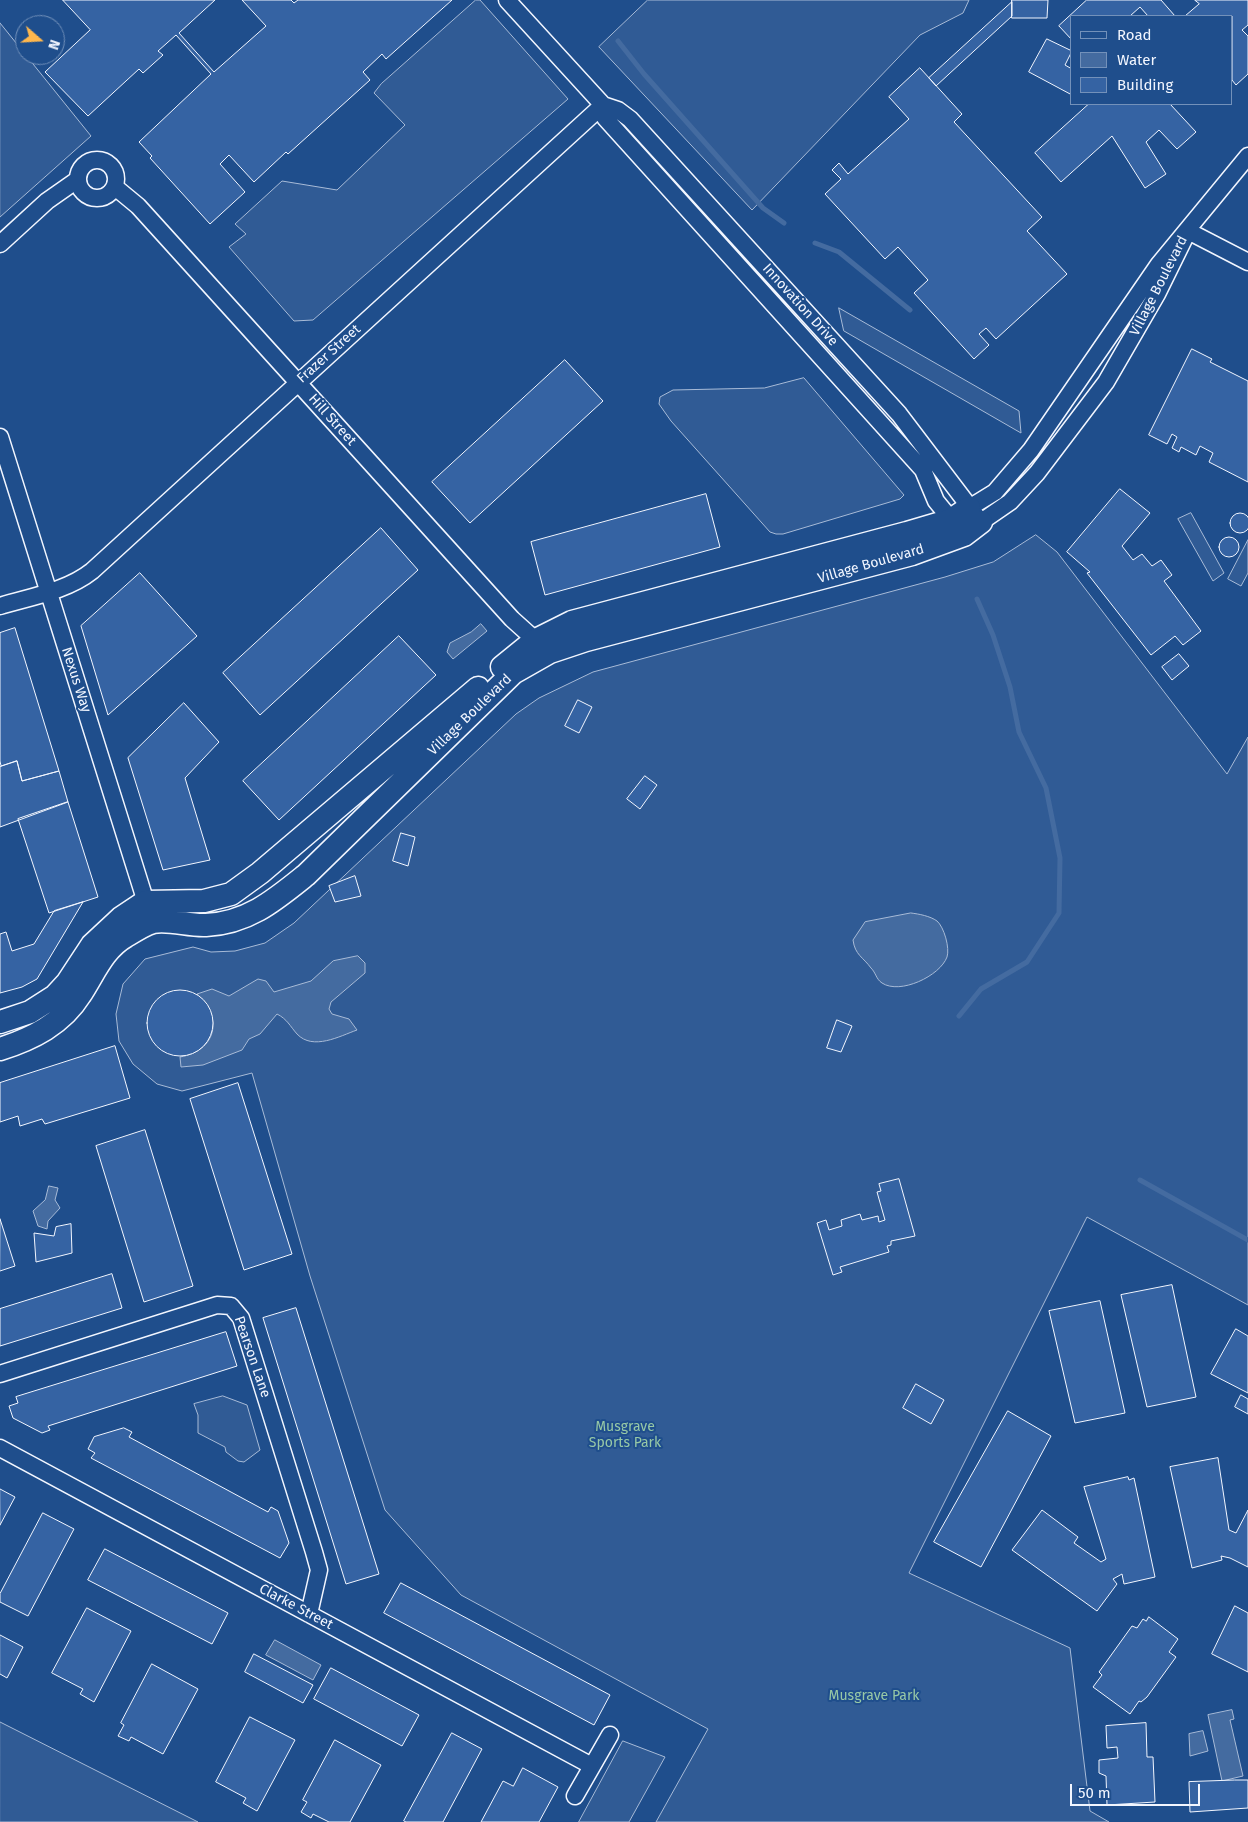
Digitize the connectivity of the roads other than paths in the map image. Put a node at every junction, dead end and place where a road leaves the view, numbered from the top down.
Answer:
1 (507, 0) edge
2 (603, 105) junction
3 (1248, 156) edge
4 (77, 180) junction
5 (115, 187) junction
6 (1188, 231) junction
7 (0, 244) edge
8 (1248, 262) edge
9 (298, 382) junction
10 (0, 437) edge
11 (966, 521) junction
12 (48, 591) junction
13 (0, 606) edge
14 (542, 646) junction
15 (149, 912) junction
16 (0, 1022) edge
17 (0, 1049) edge
18 (0, 1374) edge
19 (0, 1448) edge
20 (309, 1614) junction
21 (610, 1735) dead end
22 (592, 1766) junction
23 (575, 1796) dead end

1 - 2 street, Innovation Drive
2 - 9 street, Frazer Street
2 - 11 street, Innovation Drive
2 - 11 street, Innovation Drive
3 - 6 street
4 - 5 street
4 - 5 street
4 - 7 street
5 - 9 street, Hill Street
6 - 8 street
6 - 11 street, Village Boulevard
6 - 11 street, Village Boulevard
9 - 12 street, Frazer Street
9 - 14 street, Hill Street
10 - 12 street, Nexus Way
11 - 14 street, Village Boulevard
12 - 13 street, Frazer Street
12 - 15 street, Nexus Way
14 - 15 street, Village Boulevard
14 - 15 street, Village Boulevard
15 - 16 street
15 - 17 street, Village Boulevard
18 - 20 street, Pearson Lane
19 - 20 street, Clarke Street
20 - 22 street, Clarke Street
21 - 22 street
22 - 23 street

